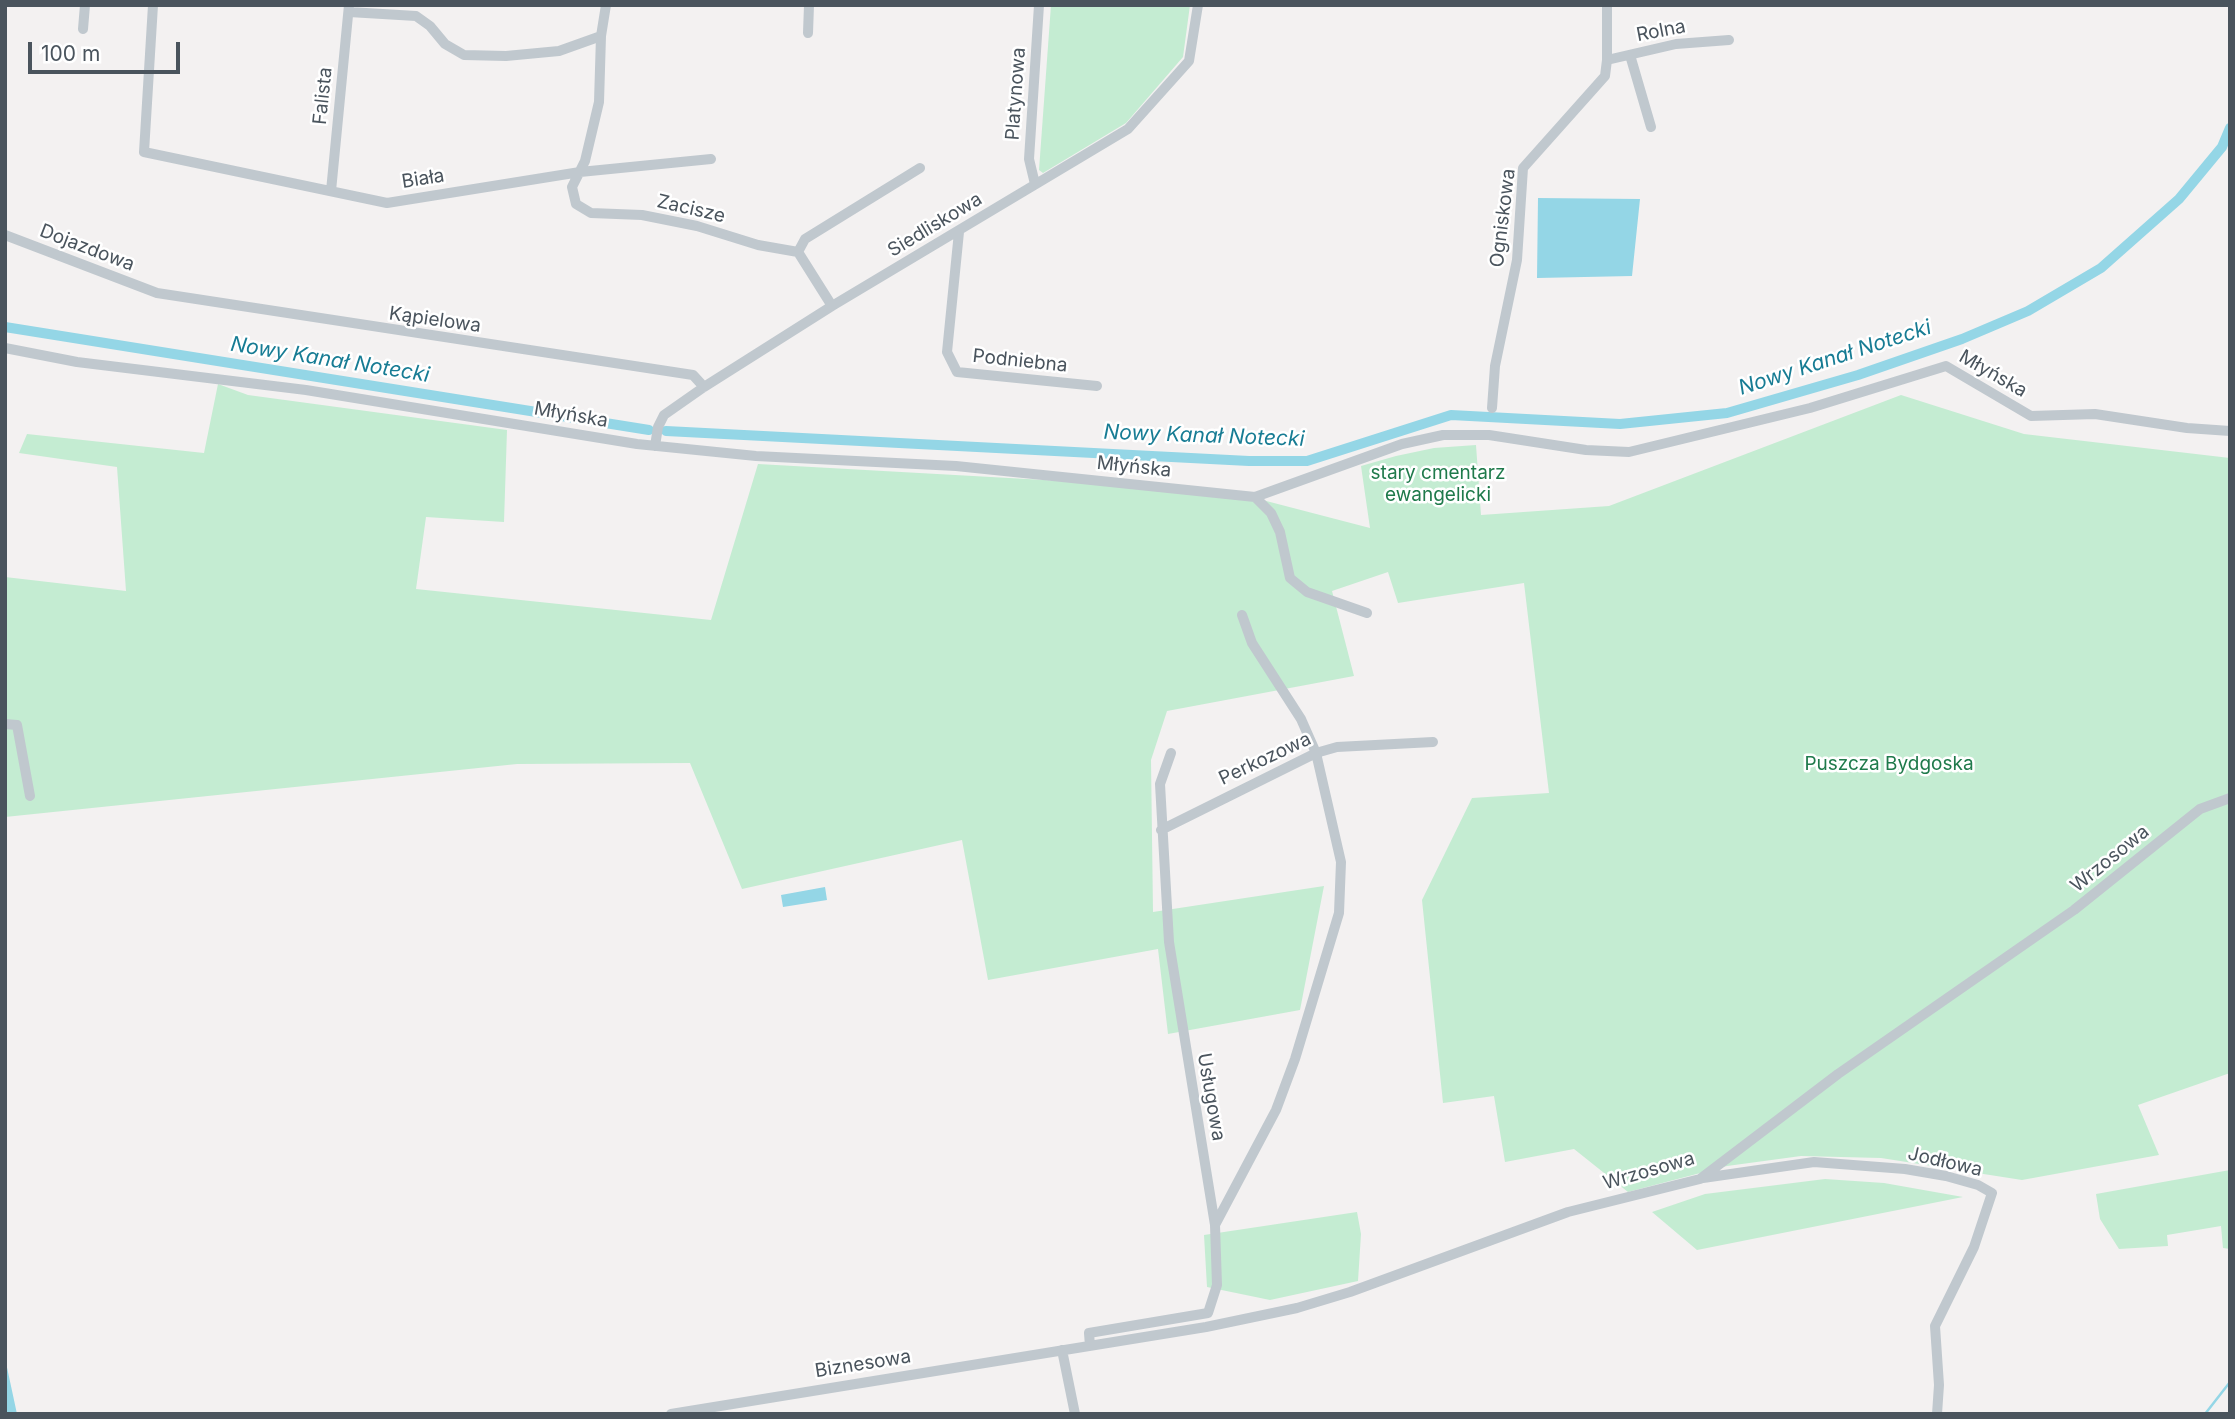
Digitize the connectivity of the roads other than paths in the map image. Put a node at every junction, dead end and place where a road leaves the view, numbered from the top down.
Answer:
1 (85, 5) edge
2 (153, 5) edge
3 (606, 5) edge
4 (809, 5) edge
5 (1039, 5) edge
6 (1198, 5) edge
7 (1607, 5) edge
8 (349, 8) edge
9 (83, 29) dead end
10 (808, 33) dead end
11 (601, 36) junction
12 (1729, 40) dead end
13 (1630, 55) junction
14 (1606, 57) junction
15 (1651, 127) dead end
16 (711, 159) dead end
17 (920, 168) dead end
18 (580, 172) junction
19 (1035, 184) junction
20 (331, 191) junction
21 (959, 232) junction
22 (5, 235) edge
23 (798, 252) junction
24 (157, 293) joint
25 (832, 306) junction
26 (5, 348) edge
27 (1097, 386) dead end
28 (704, 387) junction
29 (1492, 408) dead end
30 (2230, 431) edge
31 (655, 446) junction
32 (1255, 496) junction
33 (1367, 613) dead end
34 (1242, 615) dead end
35 (5, 724) edge
36 (1433, 741) dead end
37 (1171, 753) dead end
38 (1316, 753) junction
39 (30, 796) dead end
40 (2230, 798) edge
41 (1161, 830) junction
42 (1700, 1179) junction
43 (1215, 1225) junction
44 (1090, 1346) junction
45 (1062, 1350) junction
46 (673, 1414) edge
47 (1075, 1414) edge
48 (1937, 1414) edge

1 - 9 street
2 - 20 street, Biała
3 - 11 street
4 - 10 street
5 - 19 street, Platynowa
6 - 19 street, Siedliskowa
7 - 14 street
8 - 11 street
8 - 20 street, Falista
11 - 18 street
12 - 13 street, Rolna
13 - 14 street, Rolna
13 - 15 street
14 - 29 street, Ogniskowa
16 - 18 street, Biała
17 - 23 street
18 - 20 street, Biała
18 - 23 street, Zacisze
19 - 21 street, Siedliskowa
21 - 25 street, Siedliskowa
21 - 27 street, Podniebna
22 - 24 street, Dojazdowa
23 - 25 street
24 - 28 street, Kąpielowa
25 - 28 street, Siedliskowa
26 - 31 street, Młyńska
28 - 31 street, Siedliskowa
30 - 32 street, Młyńska
31 - 32 street, Młyńska
32 - 33 street
34 - 38 street
35 - 39 street
36 - 38 street, Perkozowa
37 - 41 street, Usługowa
38 - 41 street, Perkozowa
38 - 43 street
40 - 42 street, Wrzosowa
41 - 43 street, Usługowa
42 - 44 street, Wrzosowa
42 - 48 street, Jodłowa
43 - 44 street, Usługowa
44 - 45 street, Wrzosowa
45 - 46 street, Biznesowa
45 - 47 street

